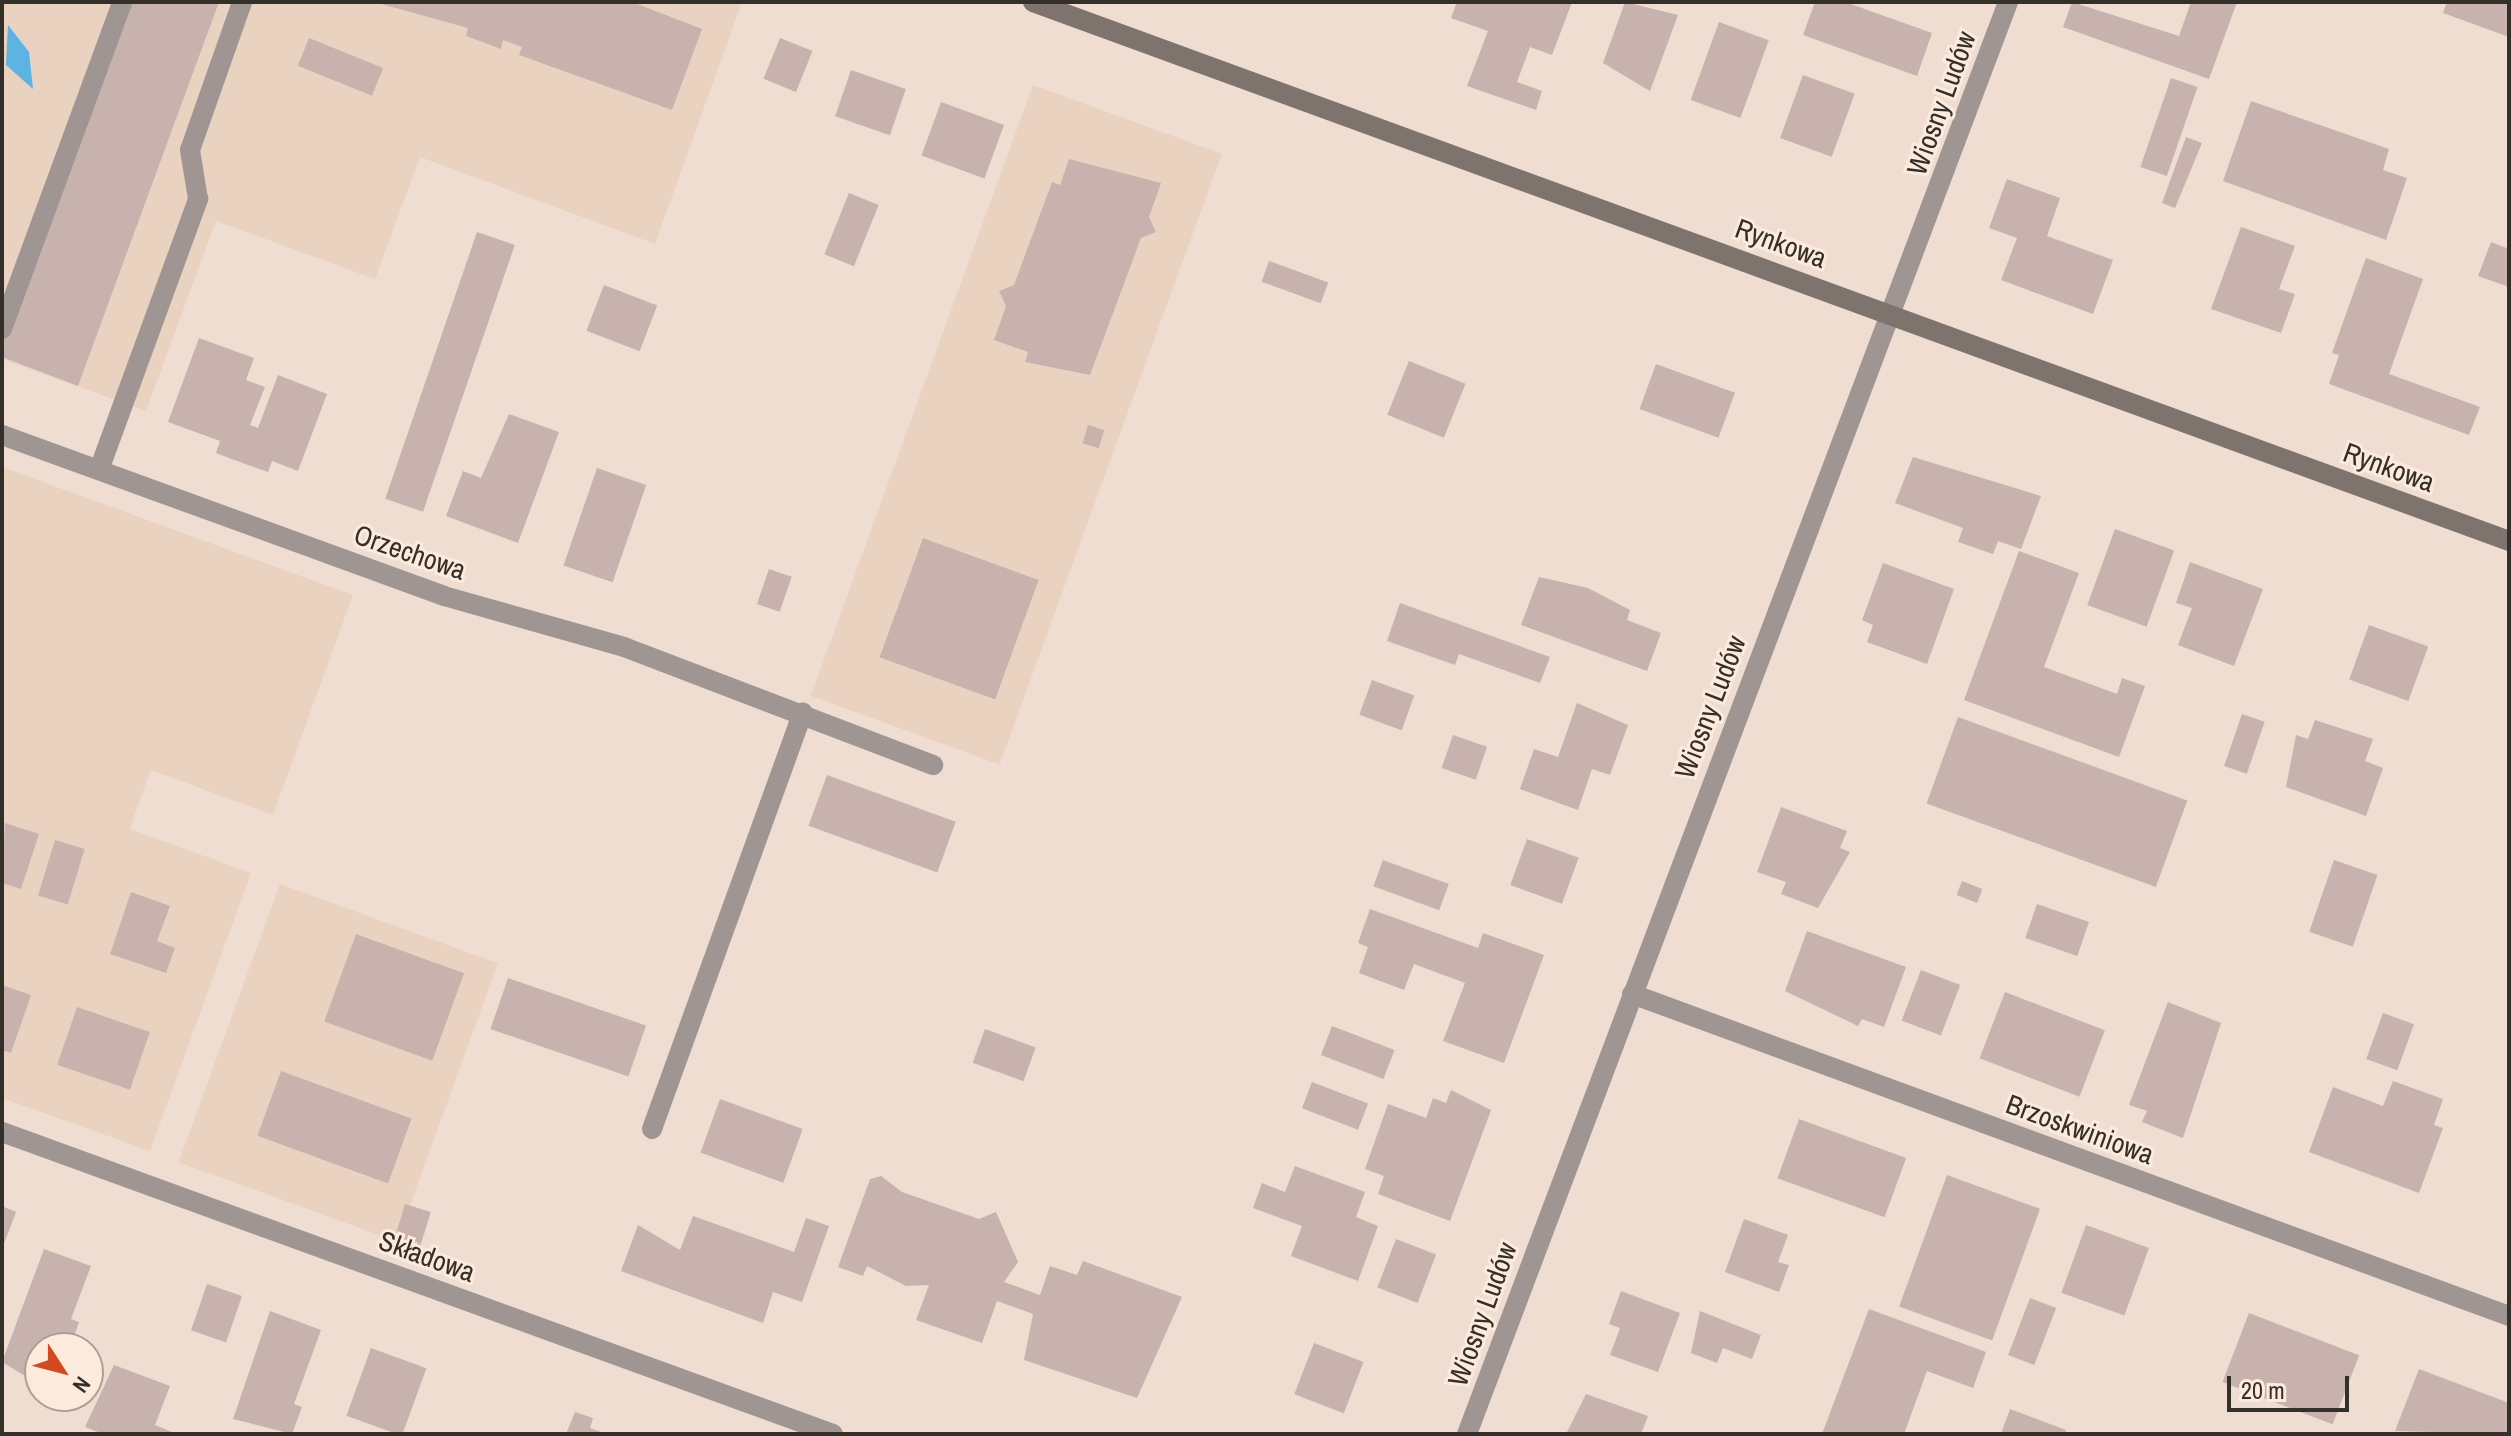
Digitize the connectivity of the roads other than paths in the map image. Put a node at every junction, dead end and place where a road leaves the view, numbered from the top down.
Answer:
1 (122, 2) edge
2 (242, 2) edge
3 (1033, 2) edge
4 (2008, 2) edge
5 (1894, 313) junction
6 (2, 329) edge
7 (2, 435) edge
8 (99, 470) junction
9 (2509, 541) edge
10 (803, 712) junction
11 (933, 765) dead end
12 (1632, 994) junction
13 (652, 1129) dead end
14 (2, 1132) edge
15 (2509, 1316) edge
16 (833, 1434) edge
17 (1467, 1434) edge

1 - 6 street
2 - 8 street
3 - 5 street, Rynkowa
4 - 5 street, Wiosny Ludów
5 - 9 street, Rynkowa
5 - 12 street, Wiosny Ludów
7 - 8 street, Orzechowa
8 - 10 street, Orzechowa
10 - 11 street, Orzechowa
10 - 13 street
12 - 15 street, Brzoskwiniowa
12 - 17 street, Wiosny Ludów
14 - 16 street, Składowa

